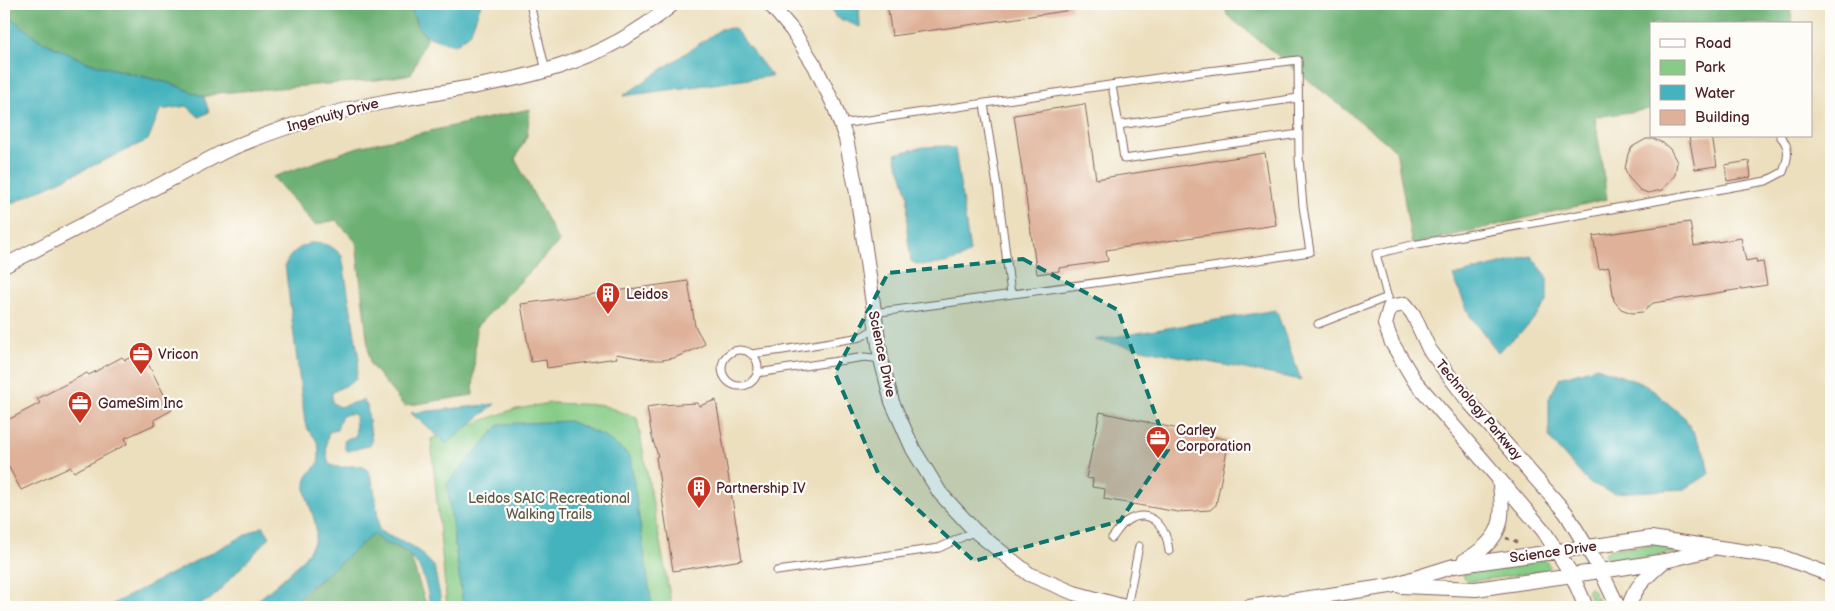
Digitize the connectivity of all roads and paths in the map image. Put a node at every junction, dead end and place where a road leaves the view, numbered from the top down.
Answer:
1 (530, 4) edge
2 (673, 4) edge
3 (770, 4) edge
4 (546, 71) junction
5 (1112, 86) junction
6 (1298, 98) junction
7 (984, 104) junction
8 (841, 124) junction
9 (1119, 125) junction
10 (1298, 134) junction
11 (1782, 138) edge
12 (4, 266) edge
13 (1011, 294) junction
14 (1389, 302) junction
15 (873, 313) junction
16 (1318, 324) dead end
17 (876, 328) junction
18 (751, 354) junction
19 (881, 359) junction
20 (757, 373) junction
21 (1499, 479) junction
22 (975, 531) junction
23 (1503, 536) dead end
24 (1112, 538) dead end
25 (1520, 543) dead end
26 (1139, 546) dead end
27 (1586, 547) junction
28 (1718, 548) junction
29 (1168, 551) dead end
30 (1558, 551) junction
31 (1665, 561) junction
32 (1454, 566) junction
33 (777, 571) dead end
34 (1601, 571) junction
35 (1572, 575) junction
36 (1831, 575) edge
37 (1390, 586) junction
38 (1299, 603) edge
39 (1126, 607) edge
40 (1249, 607) edge
41 (1586, 607) edge
42 (1618, 607) edge
43 (1629, 607) edge

1 - 4 lane
2 - 4 street, Ingenuity Drive
3 - 8 street, Science Drive
4 - 12 street, Ingenuity Drive
5 - 6 lane
5 - 7 lane
5 - 9 lane
6 - 9 lane
6 - 10 lane
7 - 8 lane
7 - 13 lane
8 - 15 street, Science Drive
9 - 10 lane
10 - 13 lane
11 - 14 lane
13 - 15 lane
14 - 16 lane
14 - 21 street
14 - 27 street, Technology Parkway
15 - 17 street, Science Drive
17 - 18 lane
17 - 19 street, Science Drive
18 - 20 lane
18 - 20 lane
19 - 20 lane
19 - 22 street, Science Drive
21 - 30 street
21 - 32 street
22 - 33 lane
22 - 39 street, Science Drive
23 - 25 path
24 - 29 lane
26 - 39 lane
27 - 28 street, Science Drive
27 - 30 street, Science Drive
27 - 34 street, Technology Parkway
28 - 31 street, Science Drive
28 - 36 street, Science Drive
30 - 32 street, Science Drive
30 - 35 street
31 - 34 street, Science Drive
31 - 43 street
32 - 37 street, Science Drive
34 - 35 street, Science Drive
34 - 42 street, Technology Parkway
35 - 37 street, Science Drive
35 - 41 street
37 - 38 street, Science Drive
38 - 40 street, Science Drive

